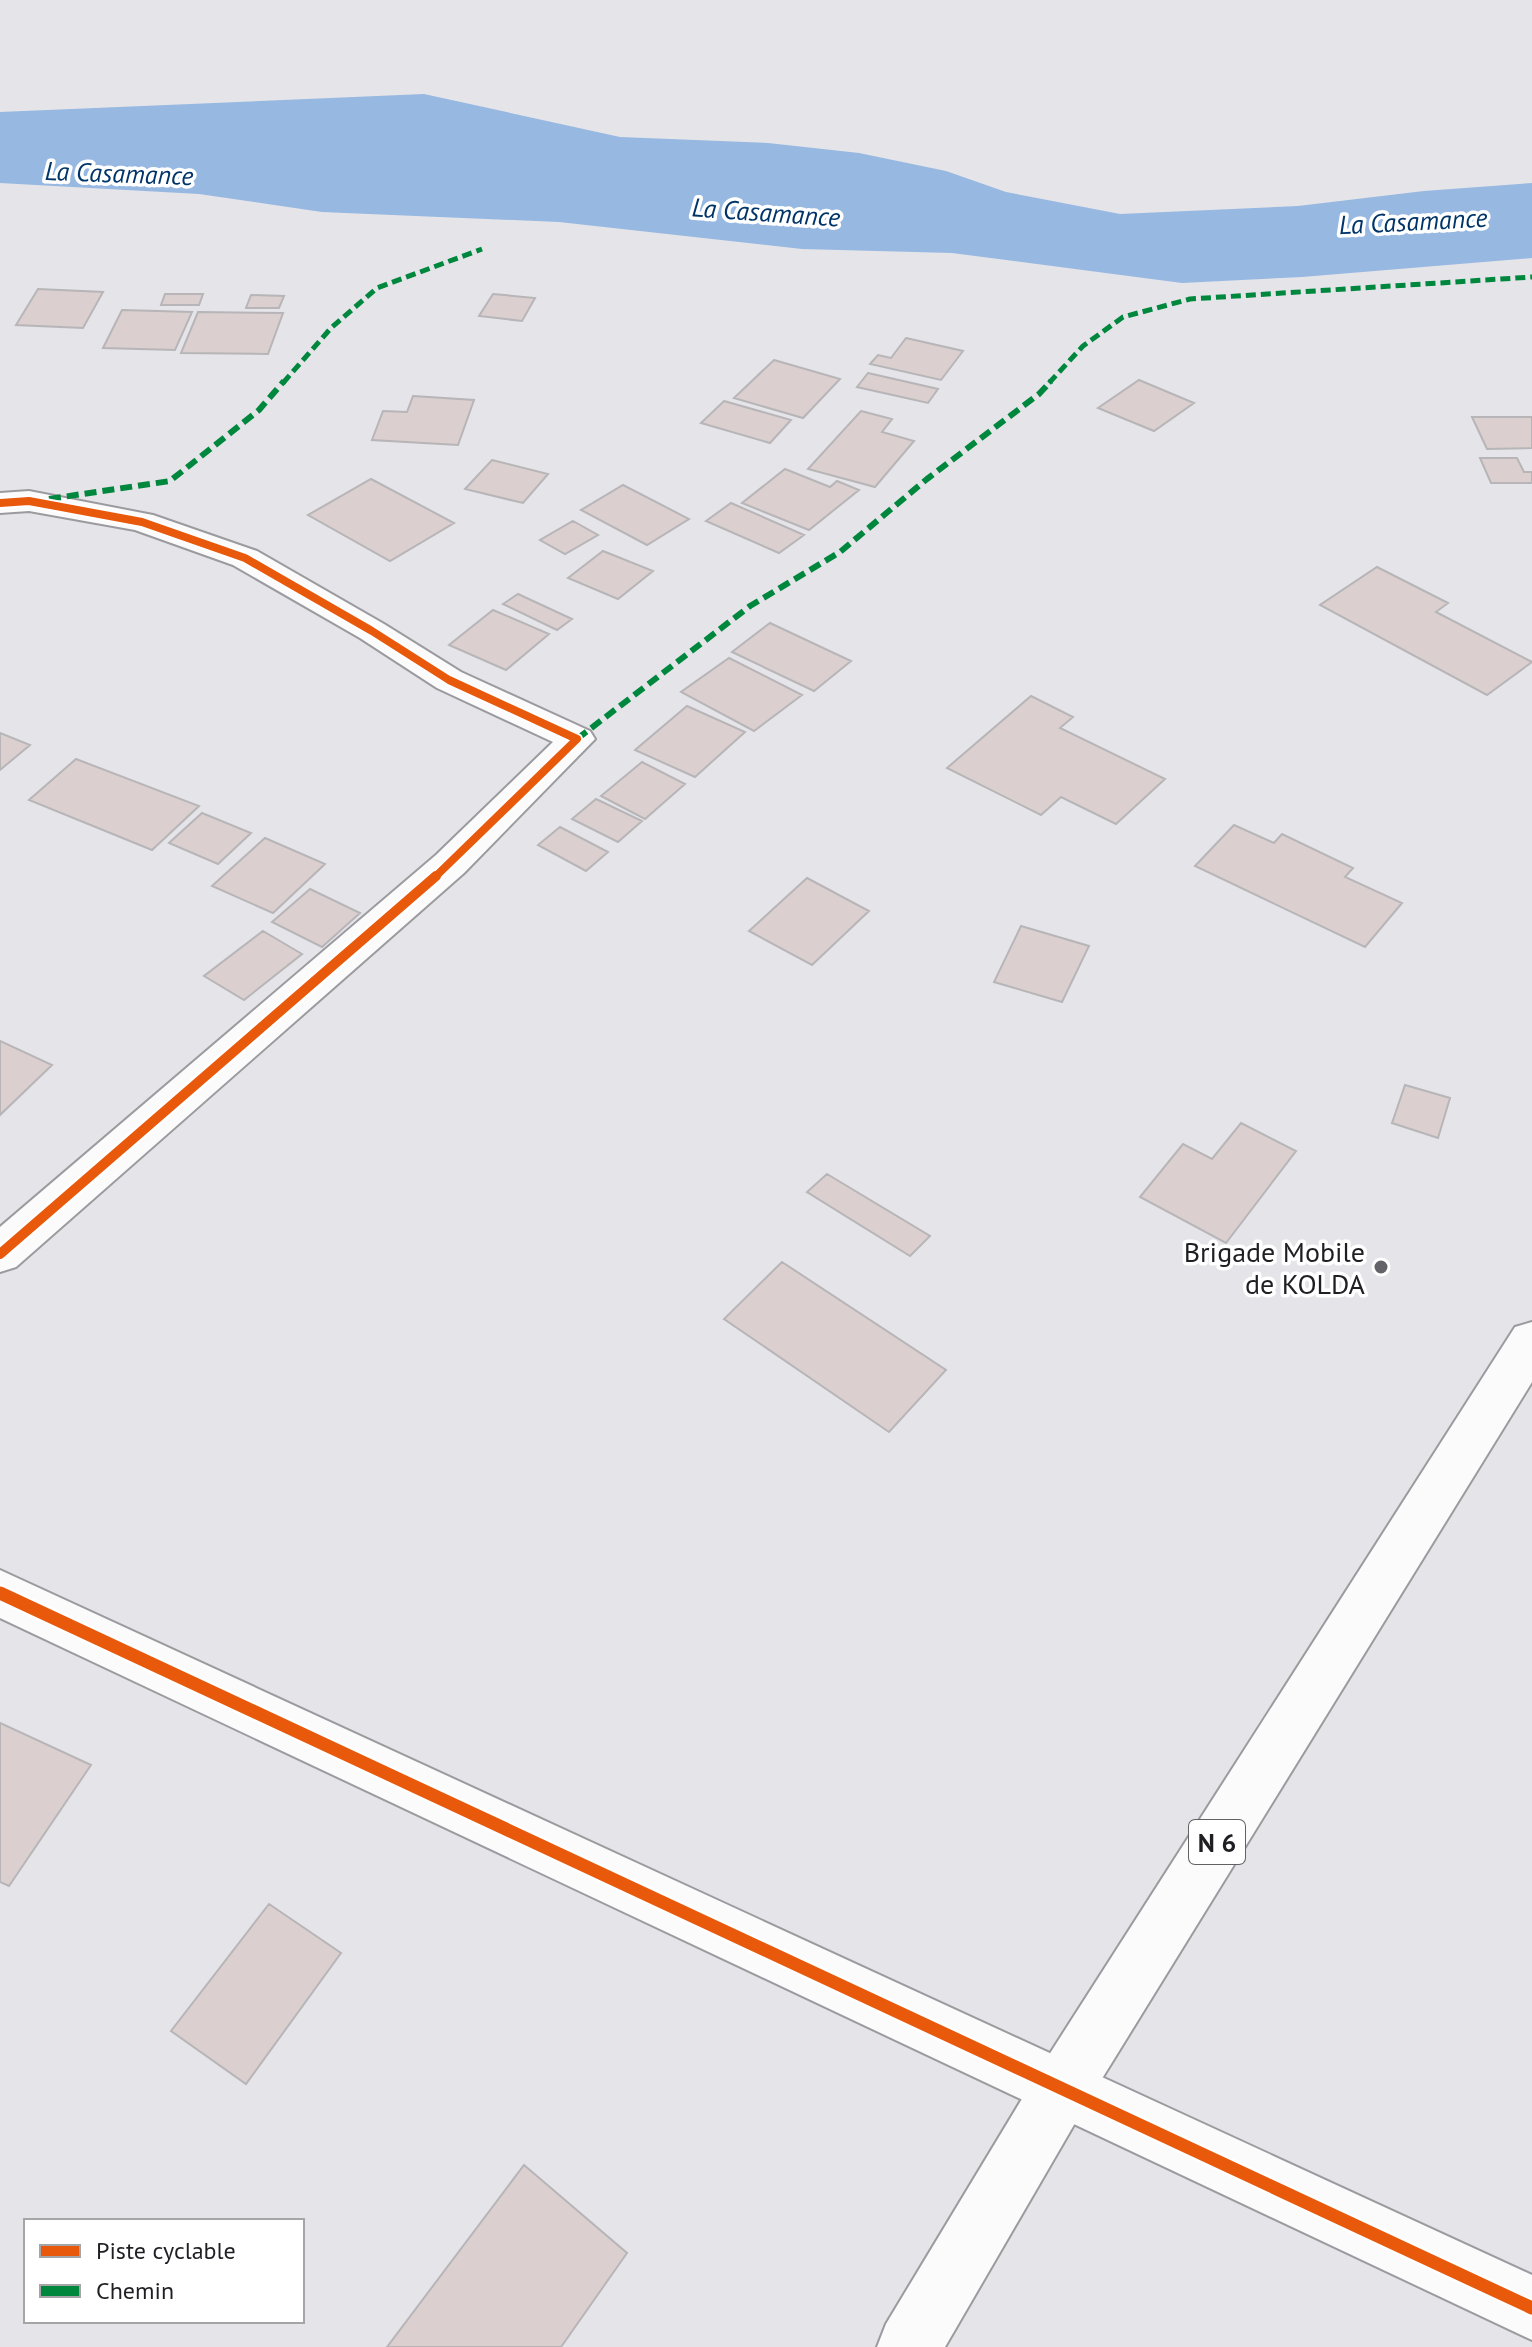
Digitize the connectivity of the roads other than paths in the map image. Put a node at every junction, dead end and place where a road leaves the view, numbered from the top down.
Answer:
1 (0, 503) edge
2 (0, 1254) edge
3 (1532, 1341) edge
4 (0, 1593) edge
5 (1061, 2090) junction
6 (1532, 2308) edge
7 (909, 2347) edge

1 - 2 street
3 - 5 street, N 6
4 - 5 street
5 - 6 street
5 - 7 street, N 6

